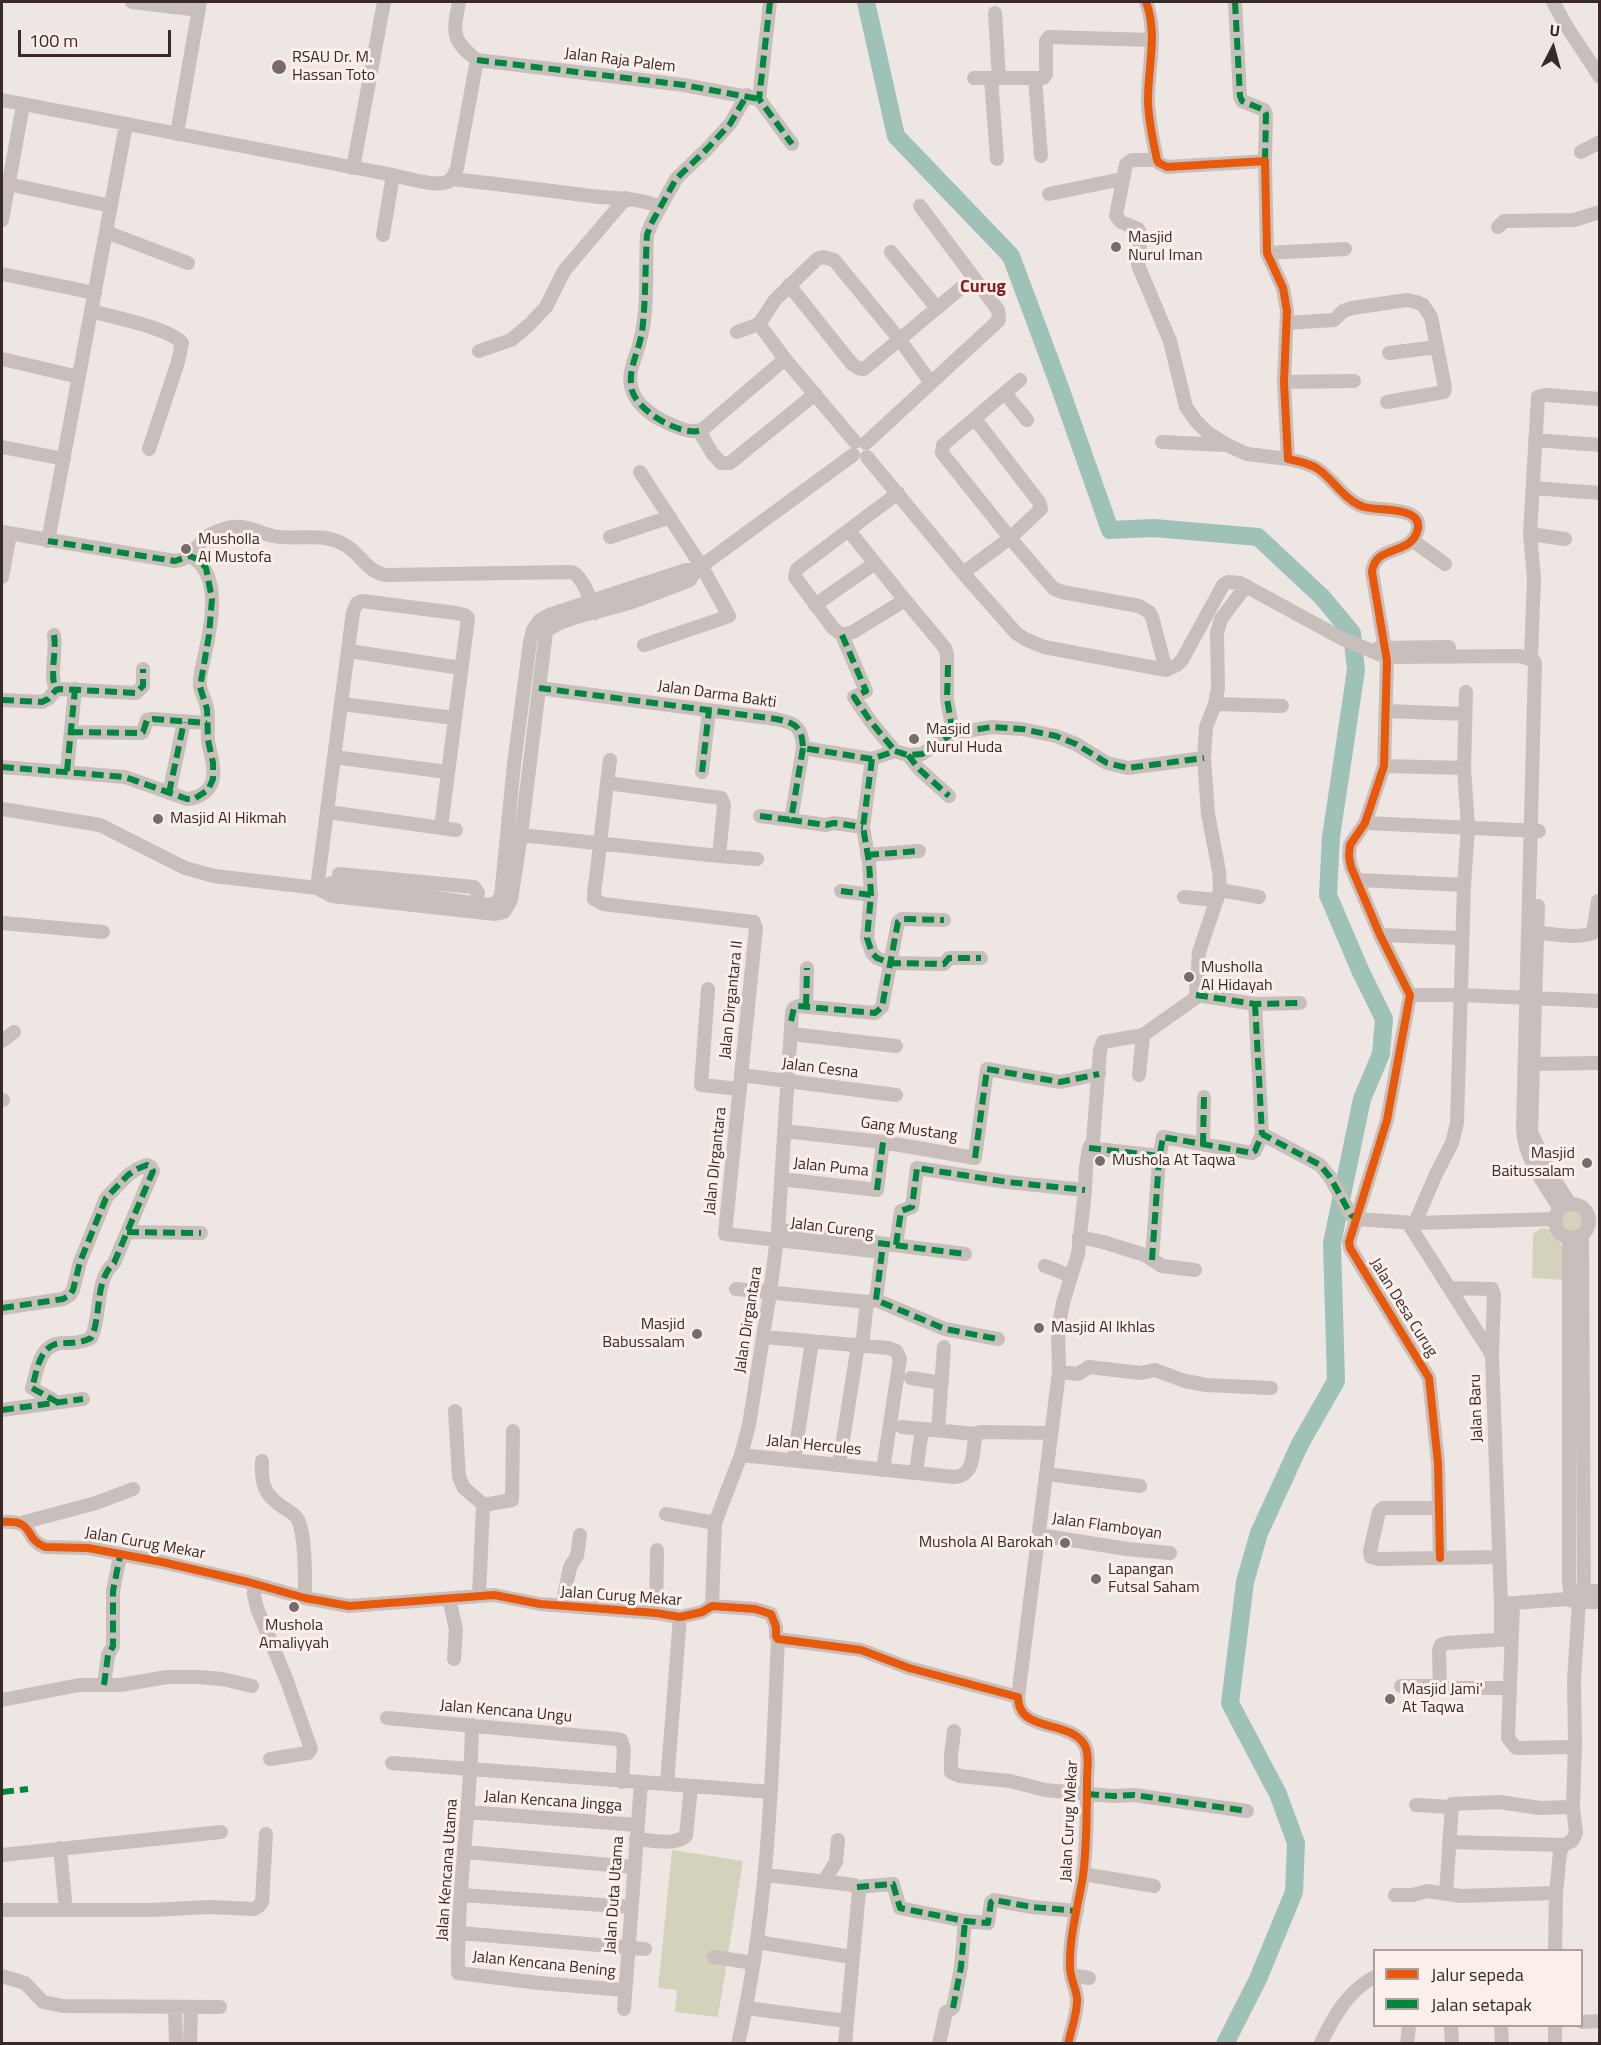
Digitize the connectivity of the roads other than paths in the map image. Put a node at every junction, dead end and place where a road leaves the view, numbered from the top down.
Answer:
1 (132, 2) edge
2 (384, 2) edge
3 (459, 2) edge
4 (770, 2) edge
5 (1146, 2) edge
6 (1235, 2) edge
7 (1553, 2) edge
8 (199, 6) edge
9 (995, 13) dead end
10 (1152, 40) junction
11 (477, 60) junction
12 (1599, 77) edge
13 (974, 78) dead end
14 (995, 78) junction
15 (1035, 78) junction
16 (753, 97) junction
17 (2, 100) edge
18 (23, 105) junction
19 (126, 125) junction
20 (177, 134) junction
21 (1599, 142) edge
22 (792, 144) dead end
23 (1581, 152) dead end
24 (1041, 156) dead end
25 (997, 159) dead end
26 (1157, 160) junction
27 (1265, 161) junction
28 (352, 168) junction
29 (393, 176) junction
30 (452, 179) junction
31 (1122, 179) junction
32 (8, 184) junction
33 (1049, 194) dead end
34 (626, 198) junction
35 (111, 206) junction
36 (920, 206) dead end
37 (660, 207) junction
38 (1599, 212) edge
39 (2, 220) edge
40 (1498, 227) dead end
41 (106, 232) junction
42 (383, 235) dead end
43 (1345, 249) dead end
44 (891, 252) dead end
45 (1267, 253) junction
46 (188, 263) dead end
47 (2, 274) edge
48 (973, 278) junction
49 (789, 285) junction
50 (95, 293) junction
51 (937, 308) junction
52 (91, 311) junction
53 (1287, 323) junction
54 (759, 324) junction
55 (737, 332) dead end
56 (900, 340) junction
57 (1437, 347) junction
58 (479, 351) dead end
59 (1389, 354) dead end
60 (2, 359) edge
61 (785, 359) junction
62 (79, 377) junction
63 (1020, 380) dead end
64 (1354, 381) dead end
65 (1284, 382) junction
66 (931, 383) junction
67 (1005, 393) junction
68 (815, 394) junction
69 (1599, 399) edge
70 (1387, 402) dead end
71 (975, 419) junction
72 (1028, 420) dead end
73 (699, 431) junction
74 (1535, 440) junction
75 (1162, 442) dead end
76 (1227, 445) junction
77 (1599, 446) edge
78 (2, 447) edge
79 (148, 449) dead end
80 (860, 449) junction
81 (64, 459) junction
82 (1288, 459) junction
83 (640, 472) dead end
84 (1533, 488) junction
85 (898, 493) junction
86 (1599, 493) edge
87 (670, 517) junction
88 (849, 531) junction
89 (6, 533) edge
90 (1530, 534) junction
91 (610, 537) dead end
92 (1010, 538) junction
93 (1565, 539) dead end
94 (48, 540) junction
95 (1412, 540) junction
96 (190, 556) junction
97 (875, 563) junction
98 (1445, 564) dead end
99 (699, 569) junction
100 (963, 573) junction
101 (2, 577) edge
102 (1246, 586) junction
103 (905, 600) junction
104 (815, 605) junction
105 (593, 608) junction
106 (54, 635) dead end
107 (843, 635) junction
108 (644, 645) dead end
109 (349, 651) junction
110 (1386, 652) junction
111 (1531, 654) junction
112 (461, 668) junction
113 (142, 669) dead end
114 (1166, 670) junction
115 (539, 688) junction
116 (75, 689) junction
117 (56, 690) junction
118 (1466, 692) dead end
119 (2, 700) edge
120 (342, 704) junction
121 (1215, 704) junction
122 (1282, 706) dead end
123 (709, 710) junction
124 (1386, 711) junction
125 (1465, 714) junction
126 (454, 718) junction
127 (184, 722) junction
128 (207, 723) junction
129 (71, 732) junction
130 (953, 733) junction
131 (803, 748) junction
132 (902, 753) junction
133 (334, 757) junction
134 (1204, 758) junction
135 (872, 759) junction
136 (610, 760) dead end
137 (514, 764) junction
138 (530, 765) junction
139 (1384, 766) junction
140 (2, 767) edge
141 (1464, 768) junction
142 (67, 771) junction
143 (447, 772) junction
144 (702, 772) dead end
145 (607, 783) junction
146 (169, 793) junction
147 (949, 796) dead end
148 (2, 809) edge
149 (328, 812) junction
150 (760, 816) dead end
151 (791, 820) junction
152 (1365, 823) junction
153 (441, 827) junction
154 (863, 827) junction
155 (1468, 827) junction
156 (456, 830) dead end
157 (1535, 830) junction
158 (521, 835) junction
159 (600, 843) junction
160 (919, 851) dead end
161 (867, 855) junction
162 (719, 856) junction
163 (757, 859) dead end
164 (1358, 880) junction
165 (1464, 885) junction
166 (318, 888) junction
167 (841, 891) dead end
168 (871, 895) junction
169 (1219, 895) junction
170 (1184, 897) dead end
171 (1259, 897) dead end
172 (1534, 898) junction
173 (1598, 901) edge
174 (944, 920) dead end
175 (2, 924) edge
176 (103, 932) dead end
177 (1539, 933) junction
178 (1380, 935) junction
179 (1462, 938) junction
180 (981, 958) dead end
181 (890, 963) junction
182 (807, 968) dead end
183 (708, 989) dead end
184 (1196, 995) junction
185 (1410, 995) junction
186 (1461, 995) junction
187 (1531, 999) junction
188 (1599, 1001) edge
189 (1300, 1003) dead end
190 (1255, 1004) junction
191 (806, 1006) junction
192 (14, 1032) dead end
193 (792, 1034) junction
194 (1143, 1035) junction
195 (2, 1041) edge
196 (896, 1046) dead end
197 (1599, 1063) edge
198 (1534, 1064) junction
199 (1098, 1074) junction
200 (1139, 1075) dead end
201 (740, 1082) junction
202 (788, 1082) junction
203 (896, 1095) dead end
204 (1204, 1098) dead end
205 (784, 1131) junction
206 (1262, 1134) junction
207 (883, 1142) junction
208 (1203, 1144) junction
209 (1089, 1148) junction
210 (1160, 1156) junction
211 (781, 1179) junction
212 (1085, 1190) junction
213 (1596, 1210) edge
214 (1562, 1211) junction
215 (1353, 1217) junction
216 (1411, 1223) junction
217 (127, 1232) junction
218 (201, 1233) dead end
219 (778, 1235) junction
220 (1575, 1236) junction
221 (1079, 1238) junction
222 (896, 1245) junction
223 (880, 1247) junction
224 (965, 1254) dead end
225 (1152, 1260) junction
226 (1045, 1266) dead end
227 (1196, 1270) dead end
228 (1071, 1276) junction
229 (1450, 1288) junction
230 (736, 1289) dead end
231 (770, 1293) junction
232 (872, 1301) junction
233 (2, 1308) edge
234 (764, 1337) junction
235 (998, 1339) dead end
236 (813, 1341) junction
237 (860, 1346) junction
238 (944, 1347) dead end
239 (1492, 1355) junction
240 (1059, 1372) junction
241 (910, 1378) dead end
242 (942, 1383) junction
243 (1271, 1388) dead end
244 (83, 1399) dead end
245 (57, 1402) junction
246 (2, 1410) edge
247 (455, 1411) dead end
248 (902, 1427) dead end
249 (922, 1429) junction
250 (938, 1430) junction
251 (513, 1431) dead end
252 (1051, 1433) junction
253 (976, 1434) junction
254 (741, 1455) junction
255 (794, 1460) junction
256 (262, 1461) dead end
257 (839, 1465) junction
258 (883, 1470) junction
259 (916, 1473) junction
260 (1047, 1474) junction
261 (1140, 1486) dead end
262 (133, 1489) dead end
263 (484, 1506) junction
264 (1439, 1508) junction
265 (666, 1514) dead end
266 (2, 1522) edge
267 (715, 1522) junction
268 (21, 1523) junction
269 (1039, 1534) junction
270 (580, 1535) dead end
271 (657, 1551) dead end
272 (1170, 1553) dead end
273 (120, 1556) junction
274 (1498, 1557) junction
275 (1440, 1558) junction
276 (254, 1584) junction
277 (1599, 1591) edge
278 (479, 1595) junction
279 (305, 1598) junction
280 (1576, 1598) junction
281 (449, 1599) junction
282 (1599, 1602) edge
283 (1507, 1604) junction
284 (562, 1606) junction
285 (712, 1606) junction
286 (656, 1613) junction
287 (680, 1617) junction
288 (778, 1639) junction
289 (1507, 1640) junction
290 (454, 1659) dead end
291 (104, 1685) junction
292 (252, 1686) dead end
293 (1401, 1686) dead end
294 (1440, 1686) junction
295 (1509, 1688) junction
296 (1018, 1697) junction
297 (2, 1700) edge
298 (387, 1718) dead end
299 (472, 1725) junction
300 (954, 1731) dead end
301 (1575, 1747) junction
302 (270, 1759) dead end
303 (392, 1763) dead end
304 (472, 1769) junction
305 (622, 1782) junction
306 (641, 1783) junction
307 (668, 1784) junction
308 (692, 1786) junction
309 (771, 1792) junction
310 (1087, 1794) junction
311 (1416, 1805) dead end
312 (1450, 1807) junction
313 (1573, 1807) junction
314 (1247, 1811) dead end
315 (467, 1812) junction
316 (221, 1832) dead end
317 (636, 1832) junction
318 (266, 1834) dead end
319 (838, 1840) dead end
320 (1449, 1842) junction
321 (1564, 1845) junction
322 (60, 1848) junction
323 (465, 1852) junction
324 (2, 1855) edge
325 (634, 1867) junction
326 (1083, 1874) junction
327 (766, 1875) junction
328 (824, 1881) junction
329 (1154, 1886) dead end
330 (857, 1887) junction
331 (1556, 1893) junction
332 (1446, 1894) junction
333 (462, 1895) junction
334 (1395, 1895) dead end
335 (64, 1900) dead end
336 (631, 1907) junction
337 (2, 1910) edge
338 (1077, 1911) junction
339 (965, 1922) junction
340 (460, 1933) junction
341 (757, 1942) junction
342 (628, 1948) junction
343 (1555, 1949) edge
344 (645, 1950) dead end
345 (714, 1957) dead end
346 (852, 1957) junction
347 (754, 1963) junction
348 (459, 1973) joint
349 (2, 1976) edge
350 (1071, 1976) junction
351 (1089, 1978) dead end
352 (1373, 1978) edge
353 (625, 1990) junction
354 (191, 2007) junction
355 (220, 2007) dead end
356 (175, 2008) junction
357 (746, 2008) junction
358 (624, 2009) dead end
359 (847, 2021) junction
360 (1599, 2021) edge
361 (1583, 2022) edge
362 (1409, 2027) edge
363 (1452, 2027) edge
364 (1501, 2027) edge
365 (1555, 2027) edge
366 (176, 2043) edge
367 (190, 2043) edge
368 (738, 2043) edge
369 (845, 2043) edge
370 (939, 2043) edge
371 (1068, 2043) edge
372 (1320, 2043) edge
373 (1328, 2043) edge
374 (1407, 2043) edge
375 (1452, 2043) edge
376 (1502, 2043) edge
377 (1556, 2043) edge

1 - 8 street
2 - 28 street
3 - 11 street
4 - 16 street
5 - 10 street
6 - 27 street
7 - 12 street
8 - 20 street
9 - 14 street
10 - 15 street
10 - 26 street
11 - 16 street, Jalan Raja Palem
11 - 30 street
13 - 14 street
14 - 15 street
14 - 25 street
15 - 24 street
16 - 22 street
16 - 37 street
17 - 18 street
18 - 19 street
18 - 32 street
19 - 20 street
19 - 35 street
20 - 28 street
21 - 23 street
26 - 27 street
26 - 31 street
27 - 45 street
28 - 29 street
29 - 30 street
29 - 42 street
30 - 34 street
31 - 33 street
31 - 76 street
32 - 35 street
32 - 39 street
34 - 37 street
34 - 58 street
35 - 41 street
36 - 48 street
37 - 73 street
38 - 40 street
41 - 46 street
41 - 50 street
43 - 45 street
44 - 51 street
45 - 53 street
47 - 50 street
48 - 51 street
48 - 66 street
49 - 54 street
49 - 56 street
49 - 56 street
50 - 52 street
51 - 56 street
52 - 62 street
52 - 79 street
53 - 57 street
53 - 65 street
54 - 55 street
54 - 61 street
56 - 66 street
57 - 59 street
57 - 70 street
60 - 62 street
61 - 68 street
61 - 73 street
62 - 81 street
63 - 67 street
64 - 65 street
65 - 82 street
66 - 80 street
67 - 71 street
67 - 72 street
68 - 73 street
68 - 80 street
69 - 74 street
71 - 92 street
71 - 92 street
74 - 77 street
74 - 84 street
75 - 76 street
76 - 82 street
78 - 81 street
80 - 85 street
80 - 99 street
81 - 94 street
82 - 95 street
83 - 87 street
84 - 86 street
84 - 90 street
85 - 88 street
85 - 100 street
87 - 91 street
87 - 99 street
88 - 97 street
88 - 104 street
89 - 94 street
89 - 101 street
90 - 93 street
90 - 111 street
92 - 100 street
92 - 114 street
94 - 96 street
95 - 98 street
95 - 110 street
96 - 105 street
96 - 128 street
97 - 103 street
97 - 104 street
99 - 105 street
99 - 108 street
100 - 114 street
102 - 110 street
102 - 114 street
102 - 121 street
103 - 107 street
103 - 130 street
104 - 107 street
105 - 115 street
105 - 137 street
106 - 117 street
107 - 132 street
109 - 112 street
109 - 112 street
109 - 120 street
110 - 111 street
110 - 124 street
111 - 157 street
112 - 126 street
113 - 116 street
115 - 123 street, Jalan Darma Bakti
115 - 138 street
116 - 117 street
116 - 129 street
117 - 119 street
118 - 125 street
120 - 126 street
120 - 133 street
121 - 122 street
121 - 134 street
123 - 131 street, Jalan Darma Bakti
123 - 144 street
124 - 125 street
124 - 139 street
125 - 141 street
126 - 143 street
127 - 128 street
127 - 129 street
127 - 146 street
128 - 146 street
129 - 142 street
130 - 132 street
130 - 134 street
131 - 135 street
131 - 151 street
132 - 135 street
132 - 147 street
133 - 143 street
133 - 149 street
134 - 169 street
135 - 154 street
136 - 145 street
137 - 138 street
137 - 166 street
138 - 158 street
139 - 141 street
139 - 152 street
140 - 142 street
141 - 155 street
142 - 146 street
143 - 153 street
145 - 159 street
145 - 162 street
148 - 166 street
149 - 153 street
149 - 166 street
150 - 151 street
151 - 154 street
152 - 155 street
152 - 164 street
153 - 156 street
154 - 161 street
155 - 157 street
155 - 165 street
157 - 172 street
158 - 159 street
158 - 166 street
159 - 162 street
159 - 201 street, Jalan Dirgantara II
160 - 161 street
161 - 168 street
162 - 163 street
164 - 165 street
164 - 178 street
165 - 179 street
167 - 168 street
168 - 181 street
169 - 170 street
169 - 171 street
169 - 184 street
172 - 177 street
172 - 187 street
173 - 177 street
174 - 181 street
175 - 176 street
177 - 187 street
178 - 179 street
178 - 185 street
179 - 186 street
180 - 181 street
181 - 191 street
182 - 191 street
183 - 201 street, Jalan Cesna
184 - 190 street
184 - 194 street
185 - 186 street
185 - 215 street, Jalan Desa Curug
186 - 187 street
186 - 216 street
187 - 188 street
187 - 198 street
187 - 214 street
189 - 190 street
190 - 206 street
191 - 193 street
192 - 195 street
193 - 196 street
193 - 202 street, Jalan Dirgantara
194 - 199 street
194 - 200 street
197 - 198 street
198 - 214 street
199 - 207 street, Gang Mustang
199 - 209 street
201 - 202 street, Jalan Cesna
201 - 219 street, Jalan DIrgantara
202 - 203 street, Jalan Cesna
202 - 205 street, Jalan Dirgantara
204 - 208 street
205 - 207 street, Gang Mustang
205 - 211 street, Jalan Dirgantara
206 - 208 street
206 - 215 street
207 - 211 street, Jalan Puma
208 - 210 street
209 - 210 street
209 - 212 street
210 - 225 street
211 - 219 street, Jalan Dirgantara
212 - 221 street
212 - 222 street
213 - 214 street
213 - 220 street
214 - 216 street
214 - 220 street
215 - 216 street
215 - 264 street, Jalan Desa Curug
216 - 229 street, Jalan Baru
217 - 218 street
217 - 233 street
217 - 245 street
219 - 223 street, Jalan Cureng
219 - 231 street, Jalan Dirgantara
220 - 280 street
221 - 225 street
221 - 228 street
222 - 223 street, Jalan Cureng
222 - 224 street, Jalan Cureng
223 - 232 street
225 - 227 street
226 - 228 street
228 - 240 street
229 - 239 street, Jalan Baru
229 - 239 street, Jalan Baru
230 - 231 street
231 - 232 street
231 - 234 street, Jalan Dirgantara
232 - 235 street
232 - 237 street
234 - 236 street
234 - 254 street, Jalan Dirgantara
236 - 237 street
236 - 255 street
237 - 257 street
237 - 258 street
238 - 242 street
239 - 274 street, Jalan Baru
240 - 243 street
240 - 252 street
241 - 242 street
242 - 250 street
244 - 245 street
245 - 246 street
247 - 263 street
248 - 249 street
249 - 250 street
249 - 259 street
250 - 253 street
251 - 263 street
252 - 253 street
252 - 260 street
253 - 259 street, Jalan Hercules
254 - 255 street, Jalan Hercules
254 - 267 street, Jalan Dirgantara
255 - 257 street, Jalan Hercules
256 - 279 street
257 - 258 street, Jalan Hercules
258 - 259 street, Jalan Hercules
260 - 261 street
260 - 269 street
262 - 268 street
263 - 278 street
264 - 275 street, Jalan Desa Curug
264 - 275 street
265 - 267 street
266 - 268 street
267 - 285 street, Jalan Dirgantara
268 - 273 street, Jalan Curug Mekar
269 - 272 street, Jalan Flamboyan
269 - 296 street
270 - 284 street
271 - 286 street
273 - 276 street, Jalan Curug Mekar
273 - 291 street
274 - 275 street
274 - 283 street, Jalan Baru
276 - 279 street, Jalan Curug Mekar
276 - 302 street
277 - 280 street
278 - 281 street, Jalan Curug Mekar
278 - 284 street, Jalan Curug Mekar
279 - 281 street, Jalan Curug Mekar
280 - 282 street
280 - 283 street
280 - 301 street
281 - 290 street
283 - 289 street, Jalan Baru
284 - 286 street, Jalan Curug Mekar
285 - 287 street, Jalan Curug Mekar
285 - 288 street, Jalan Curug Mekar
286 - 287 street, Jalan Curug Mekar
287 - 307 street
288 - 296 street
288 - 309 street
289 - 294 street
289 - 295 street, Jalan Baru
291 - 292 street
291 - 297 street
293 - 294 street
294 - 295 street
295 - 301 street, Jalan Baru
296 - 310 street, Jalan Curug Mekar
298 - 299 street, Jalan Kencana Ungu
299 - 304 street, Jalan Kencana Utama
299 - 305 street, Jalan Kencana Ungu
300 - 310 street
301 - 313 street
303 - 304 street
304 - 305 street
304 - 315 street, Jalan Kencana Utama
305 - 306 street
306 - 307 street
306 - 317 street, Jalan Duta Utama
307 - 308 street
308 - 309 street
308 - 317 street, Jalan Kencana Jingga
309 - 327 street
310 - 314 street
310 - 326 street, Jalan Curug Mekar
311 - 312 street
312 - 313 street
312 - 320 street
313 - 321 street
315 - 317 street, Jalan Kencana Jingga
315 - 323 street, Jalan Kencana Utama
316 - 322 street
317 - 325 street, Jalan Duta Utama
318 - 337 street
319 - 328 street
320 - 321 street
320 - 332 street
321 - 331 street
322 - 324 street
322 - 335 street
323 - 325 street
323 - 333 street, Jalan Kencana Utama
325 - 336 street, Jalan Duta Utama
326 - 329 street
326 - 338 street, Jalan Curug Mekar
327 - 328 street
327 - 341 street
328 - 330 street
330 - 339 street
330 - 346 street
331 - 332 street
331 - 343 street
332 - 334 street
333 - 336 street
333 - 340 street, Jalan Kencana Utama
336 - 342 street, Jalan Duta Utama
338 - 339 street
338 - 350 street, Jalan Curug Mekar
339 - 370 street
340 - 342 street
340 - 348 street, Jalan Kencana Utama
341 - 346 street
341 - 347 street
342 - 344 street
342 - 353 street, Jalan Duta Utama
345 - 347 street
346 - 359 street
347 - 357 street
348 - 353 street, Jalan Kencana Bening
349 - 356 street
350 - 351 street
350 - 371 street, Jalan Curug Mekar
352 - 372 street
353 - 358 street, Jalan Duta Utama
354 - 355 street
354 - 356 street
354 - 367 street
356 - 366 street
357 - 359 street
357 - 368 street
359 - 369 street
360 - 361 street
362 - 374 street
363 - 375 street
364 - 376 street
365 - 377 street
372 - 373 street

